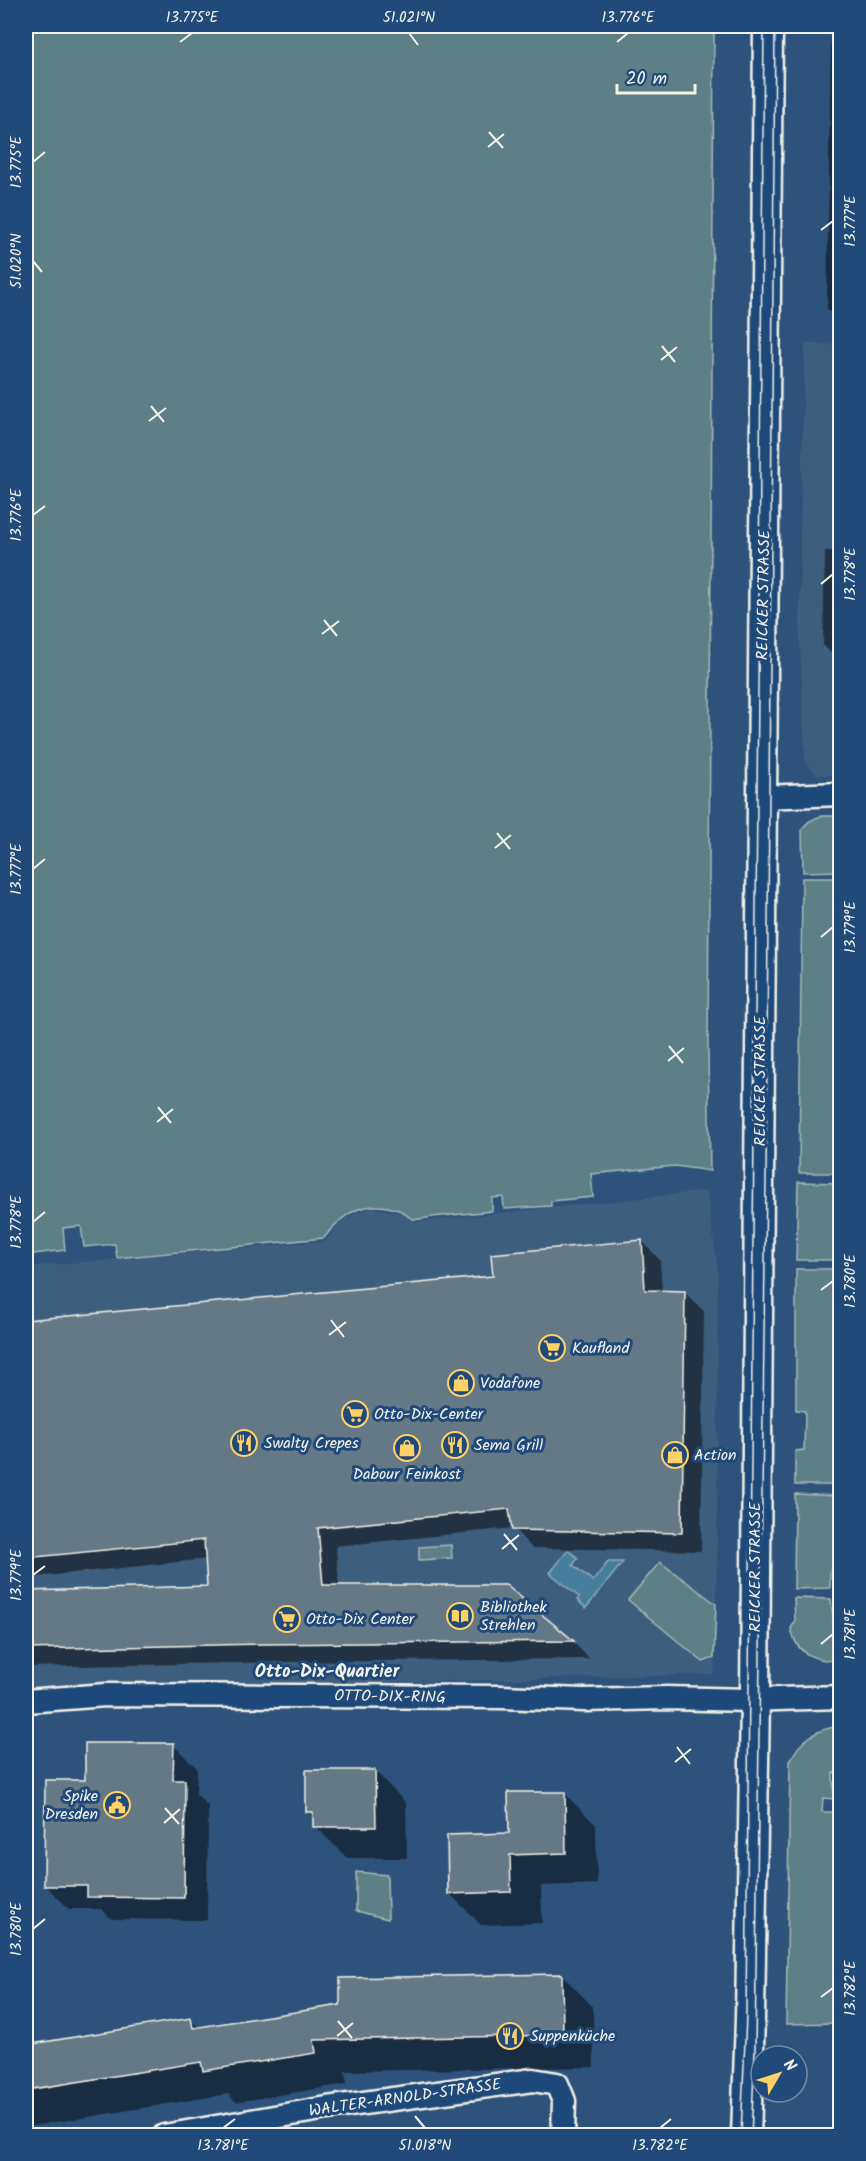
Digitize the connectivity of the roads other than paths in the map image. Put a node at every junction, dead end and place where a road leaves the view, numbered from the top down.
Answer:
1 (768, 26) edge
2 (840, 794) edge
3 (762, 797) junction
4 (840, 1696) edge
5 (755, 1699) junction
6 (26, 1701) edge
7 (164, 2136) edge
8 (563, 2136) edge
9 (746, 2136) edge

1 - 3 street, REICKER STRASSE
2 - 3 street
3 - 5 street, REICKER STRASSE
4 - 5 street, OTTO-DIX-RING
5 - 6 street, OTTO-DIX-RING
5 - 9 street, REICKER STRASSE
7 - 8 street, WALTER-ARNOLD-STRASSE

